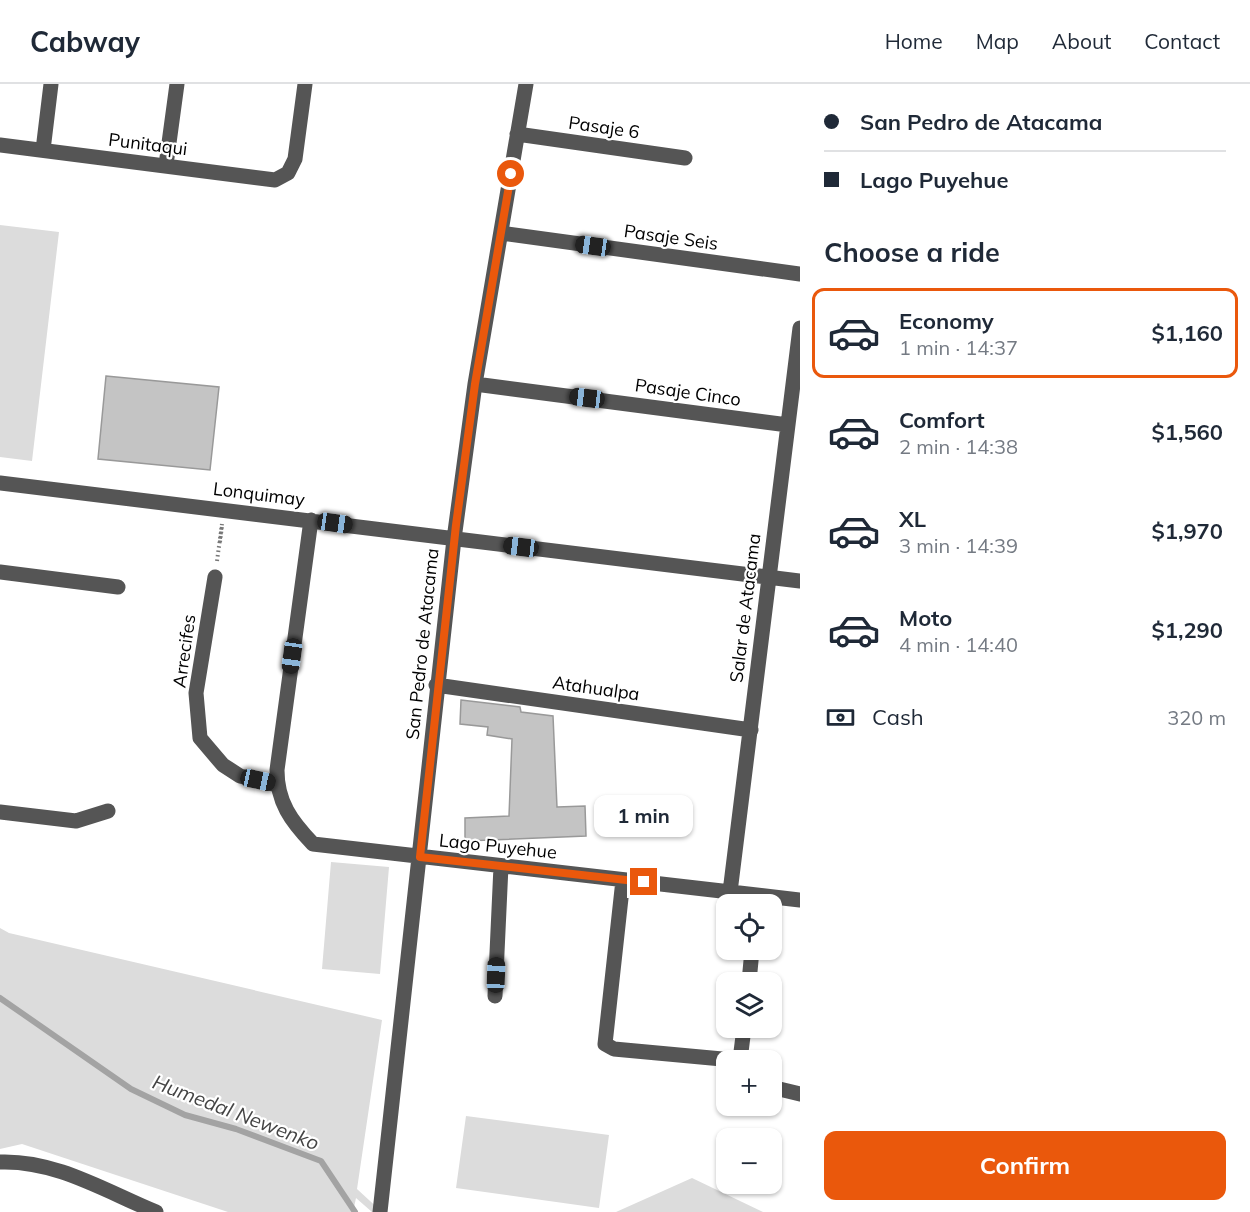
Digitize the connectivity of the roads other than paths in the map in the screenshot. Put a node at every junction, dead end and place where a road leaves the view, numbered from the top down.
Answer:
1 (51, 84) edge
2 (177, 84) edge
3 (305, 84) edge
4 (526, 84) edge
5 (517, 134) junction
6 (0, 145) edge
7 (43, 150) junction
8 (685, 158) dead end
9 (166, 165) junction
10 (501, 233) junction
11 (800, 274) edge
12 (800, 328) edge
13 (475, 384) junction
14 (788, 425) junction
15 (0, 483) edge
16 (311, 520) junction
17 (454, 539) junction
18 (0, 572) edge
19 (214, 577) road end
20 (768, 577) junction
21 (800, 581) edge
22 (118, 587) dead end
23 (436, 685) junction
24 (751, 730) junction
25 (277, 784) junction
26 (0, 812) edge
27 (108, 812) dead end
28 (420, 857) junction
29 (501, 866) junction
30 (623, 880) junction
31 (730, 892) junction
32 (737, 894) edge
33 (782, 900) edge
34 (800, 900) edge
35 (495, 996) dead end
36 (716, 1058) edge
37 (782, 1090) edge
38 (800, 1094) edge
39 (0, 1162) edge
40 (156, 1212) edge
41 (380, 1212) edge

1 - 7 street
2 - 9 street
3 - 9 street, Punitaqui
4 - 5 street, San Pedro de Atacama
5 - 8 street, Pasaje 6
5 - 10 street, San Pedro de Atacama
6 - 7 street, Punitaqui
7 - 9 street, Punitaqui
10 - 11 street, Pasaje Seis
10 - 13 street, San Pedro de Atacama
12 - 14 street, Salar de Atacama
13 - 14 street, Pasaje Cinco
13 - 17 street, San Pedro de Atacama
14 - 20 street, Salar de Atacama
15 - 16 street, Lonquimay
16 - 17 street, Lonquimay
16 - 25 street, Lago Puyehue
17 - 20 street, Lonquimay
17 - 23 street, San Pedro de Atacama
18 - 22 street
19 - 25 street, Arrecifes
20 - 21 street, Lonquimay
20 - 24 street, Salar de Atacama
23 - 24 street, Atahualpa
23 - 28 street, San Pedro de Atacama
24 - 31 street, Salar de Atacama
25 - 28 street, Lago Puyehue
26 - 27 street
28 - 29 street, Lago Puyehue
28 - 41 street, San Pedro de Atacama
29 - 30 street, Lago Puyehue
29 - 35 street
30 - 31 street, Lago Puyehue
30 - 36 street
31 - 32 street, Lago Puyehue
33 - 34 street, Lago Puyehue
37 - 38 street
39 - 40 street

